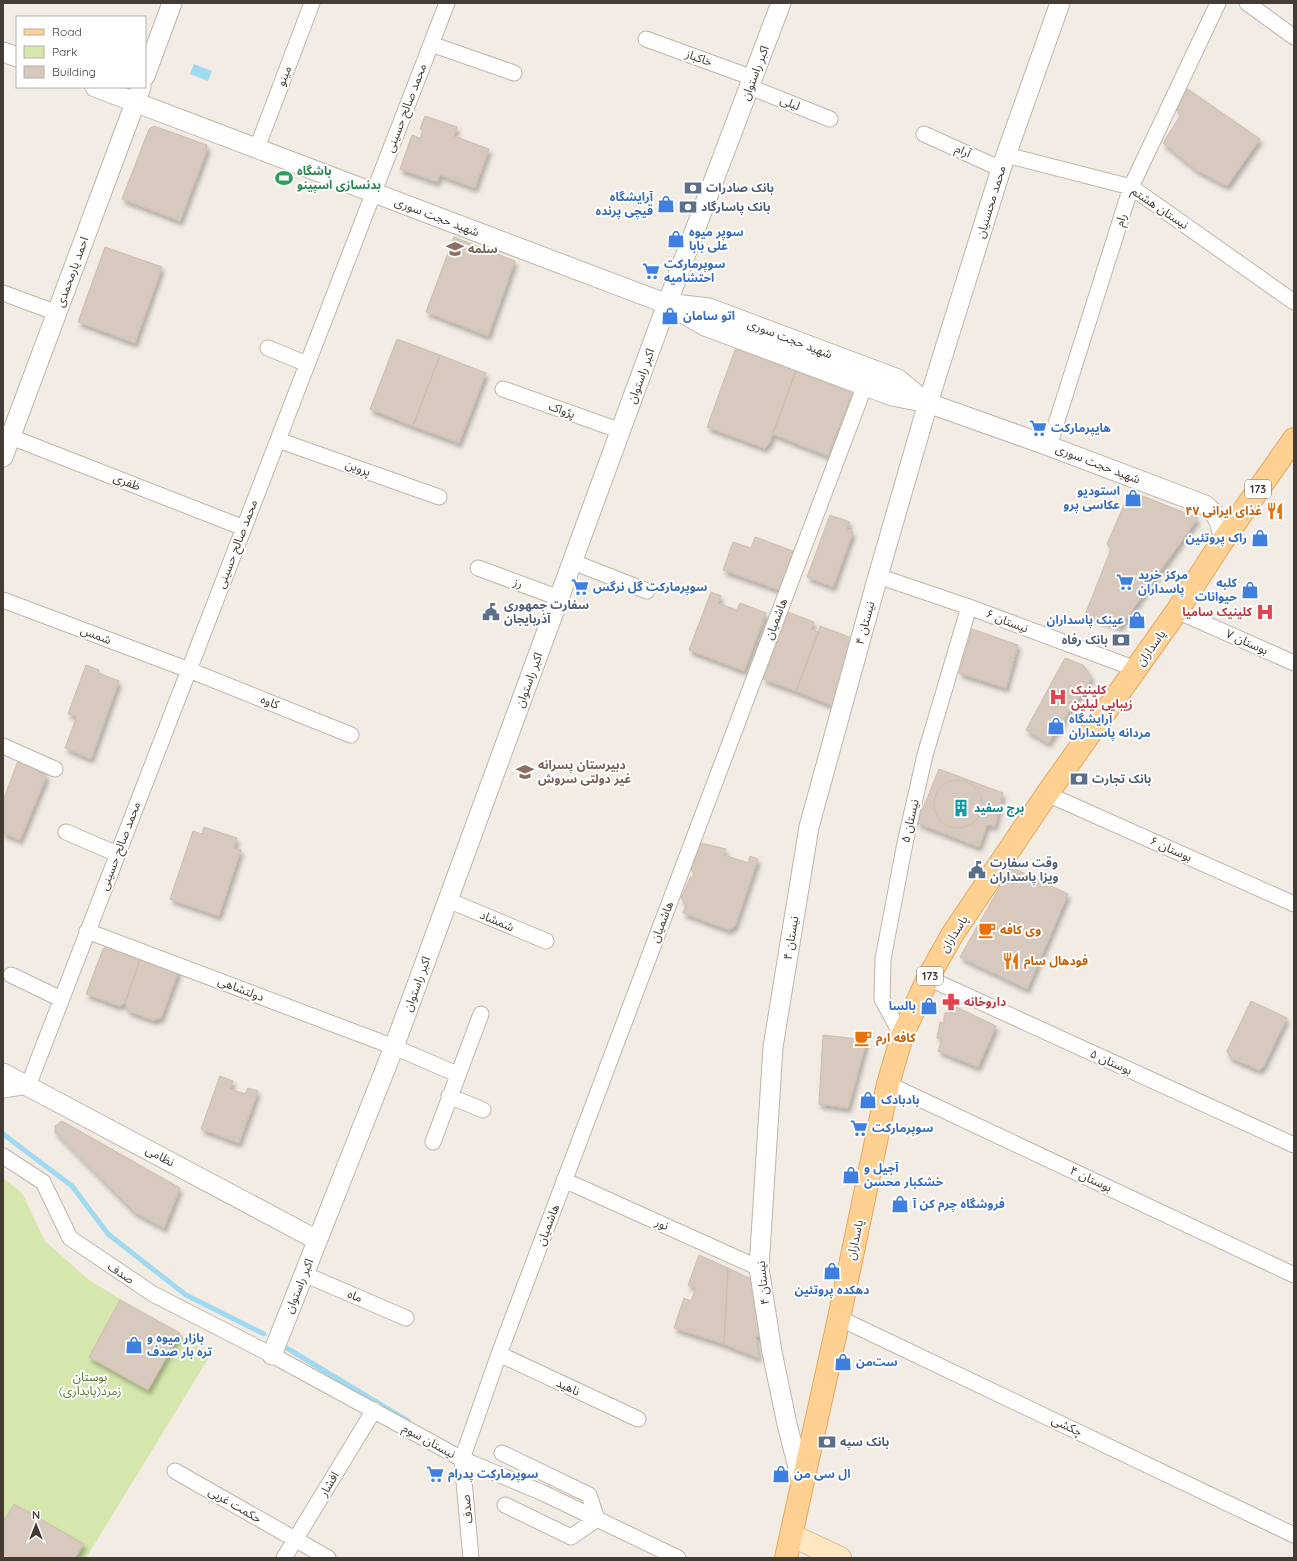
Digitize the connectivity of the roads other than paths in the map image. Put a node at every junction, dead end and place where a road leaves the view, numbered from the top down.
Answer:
1 (172, 3) edge
2 (312, 3) edge
3 (447, 3) edge
4 (781, 3) edge
5 (1060, 3) edge
6 (1218, 3) edge
7 (1247, 3) edge
8 (1294, 37) edge
9 (646, 39) dead end
10 (431, 44) junction
11 (3, 52) edge
12 (16, 57) edge
13 (146, 73) edge
14 (514, 73) dead end
15 (752, 83) junction
16 (100, 88) edge
17 (138, 95) edge
18 (830, 119) dead end
19 (924, 134) dead end
20 (257, 148) junction
21 (1004, 162) junction
22 (1131, 187) junction
23 (373, 192) junction
24 (3, 293) edge
25 (1294, 302) edge
26 (667, 304) junction
27 (57, 313) junction
28 (268, 348) dead end
29 (307, 364) junction
30 (865, 385) junction
31 (503, 389) dead end
32 (928, 403) junction
33 (621, 431) junction
34 (11, 437) junction
35 (1294, 439) edge
36 (278, 440) junction
37 (1049, 446) junction
38 (3, 457) edge
39 (438, 497) dead end
40 (244, 528) junction
41 (1223, 540) junction
42 (573, 562) junction
43 (478, 568) dead end
44 (878, 576) junction
45 (647, 591) dead end
46 (559, 598) junction
47 (3, 600) edge
48 (970, 607) junction
49 (1177, 611) junction
50 (1294, 663) edge
51 (188, 670) junction
52 (1136, 670) junction
53 (351, 735) dead end
54 (3, 746) edge
55 (55, 769) dead end
56 (1047, 794) junction
57 (66, 832) dead end
58 (117, 854) junction
59 (448, 900) junction
60 (1294, 904) edge
61 (87, 931) junction
62 (546, 941) dead end
63 (11, 975) dead end
64 (928, 978) junction
65 (61, 999) junction
66 (481, 1014) dead end
67 (902, 1036) junction
68 (394, 1047) junction
69 (3, 1073) edge
70 (457, 1074) junction
71 (888, 1084) junction
72 (28, 1086) junction
73 (3, 1090) edge
74 (449, 1096) junction
75 (484, 1110) dead end
76 (433, 1142) dead end
77 (1294, 1145) edge
78 (3, 1156) edge
79 (564, 1180) junction
80 (317, 1240) junction
81 (759, 1268) junction
82 (304, 1274) junction
83 (1294, 1275) edge
84 (406, 1318) dead end
85 (839, 1318) junction
86 (499, 1354) junction
87 (272, 1355) junction
88 (374, 1410) junction
89 (638, 1419) dead end
90 (502, 1453) dead end
91 (462, 1459) junction
92 (175, 1471) dead end
93 (802, 1483) junction
94 (505, 1505) dead end
95 (597, 1519) junction
96 (791, 1535) junction
97 (1294, 1535) edge
98 (296, 1539) junction
99 (284, 1558) edge
100 (328, 1558) edge
101 (471, 1558) edge
102 (678, 1558) edge
103 (786, 1558) edge
104 (840, 1558) edge

1 - 13 street
2 - 20 street, مینو
3 - 10 street, محمد صالح حسینی
4 - 15 street, اکبر راستوان
5 - 21 street, محمد محسنیان
6 - 22 street, رام
7 - 8 street
9 - 15 street, خاکباز
10 - 14 street
10 - 23 street, محمد صالح حسینی
11 - 12 street
15 - 18 street, لیلی
15 - 26 street, اکبر راستوان
16 - 17 street, شهید حجت سوری
17 - 20 street, شهید حجت سوری
17 - 27 street, احمد یارمحمدی
19 - 21 street, آرام
20 - 23 street, شهید حجت سوری
21 - 22 street, نیستان هشتم
21 - 32 street, محمد محسنیان
22 - 25 street, نیستان هشتم
22 - 37 street, رام
23 - 26 street, شهید حجت سوری
23 - 29 street, محمد صالح حسینی
24 - 27 street
26 - 30 street, شهید حجت سوری
26 - 32 street, شهید حجت سوری
26 - 33 street, اکبر راستوان
27 - 34 street, احمد یارمحمدی
28 - 29 street
29 - 36 street, محمد صالح حسینی
30 - 32 street, شهید حجت سوری
30 - 79 street, هاشمیان
31 - 33 street, پژواک
32 - 37 street, شهید حجت سوری
32 - 44 street, نیستان ۴
33 - 42 street, اکبر راستوان
34 - 38 street, احمد یارمحمدی
34 - 40 street, ظفری
35 - 41 main road, پاسداران / 173
36 - 39 street, پروین
36 - 40 street, محمد صالح حسینی
37 - 41 street, شهید حجت سوری
40 - 51 street, محمد صالح حسینی
41 - 49 main road, پاسداران / 173
42 - 45 street
42 - 46 street, اکبر راستوان
43 - 46 street, رز
44 - 48 street, نیستان ۶
44 - 81 street, نیستان ۴
46 - 59 street, اکبر راستوان
47 - 51 street, شمس
48 - 52 street, نیستان ۶
48 - 67 street, نیستان ۵
49 - 50 street, بوستان ۷
49 - 52 main road, پاسداران / 173
51 - 53 street, کاوه
51 - 58 street, محمد صالح حسینی
52 - 56 main road, پاسداران / 173
54 - 55 street
56 - 60 street, بوستان ۶
56 - 64 main road, پاسداران / 173
57 - 58 street
58 - 61 street, محمد صالح حسینی
59 - 62 street, شمشاد
59 - 68 street, اکبر راستوان
61 - 65 street, محمد صالح حسینی
61 - 68 street, دولتشاهی
63 - 65 street
64 - 67 main road, پاسداران / 173
64 - 77 street, بوستان ۵
65 - 72 street, محمد صالح حسینی
66 - 70 street
67 - 71 main road, پاسداران / 173
68 - 70 street, دولتشاهی
68 - 80 street, اکبر راستوان
69 - 72 street, نظامی
70 - 74 street
71 - 83 street, بوستان ۴
71 - 85 main road, پاسداران / 173
72 - 73 street
72 - 80 street, نظامی
74 - 75 street
74 - 76 street
78 - 87 street, صدف
79 - 81 street, نور
79 - 86 street, هاشمیان
80 - 82 street, اکبر راستوان
81 - 93 street, نیستان ۴
82 - 84 street, ماه
82 - 87 street, اکبر راستوان
85 - 93 main road, پاسداران / 173
85 - 97 street, چکشی
86 - 89 street, ناهید
86 - 91 street, هاشمیان
87 - 88 street, نیستان سوم
88 - 91 street, نیستان سوم
88 - 98 street, افشار
90 - 95 street
91 - 95 street, نیستان سوم
91 - 101 street, صدف
92 - 98 street, حکمت غربی
93 - 96 main road, پاسداران / 173
94 - 95 street
95 - 102 street, نیستان سوم
96 - 103 main road, پاسداران / 173
96 - 104 main road
98 - 99 street, افشار
98 - 100 street, حکمت غربی

